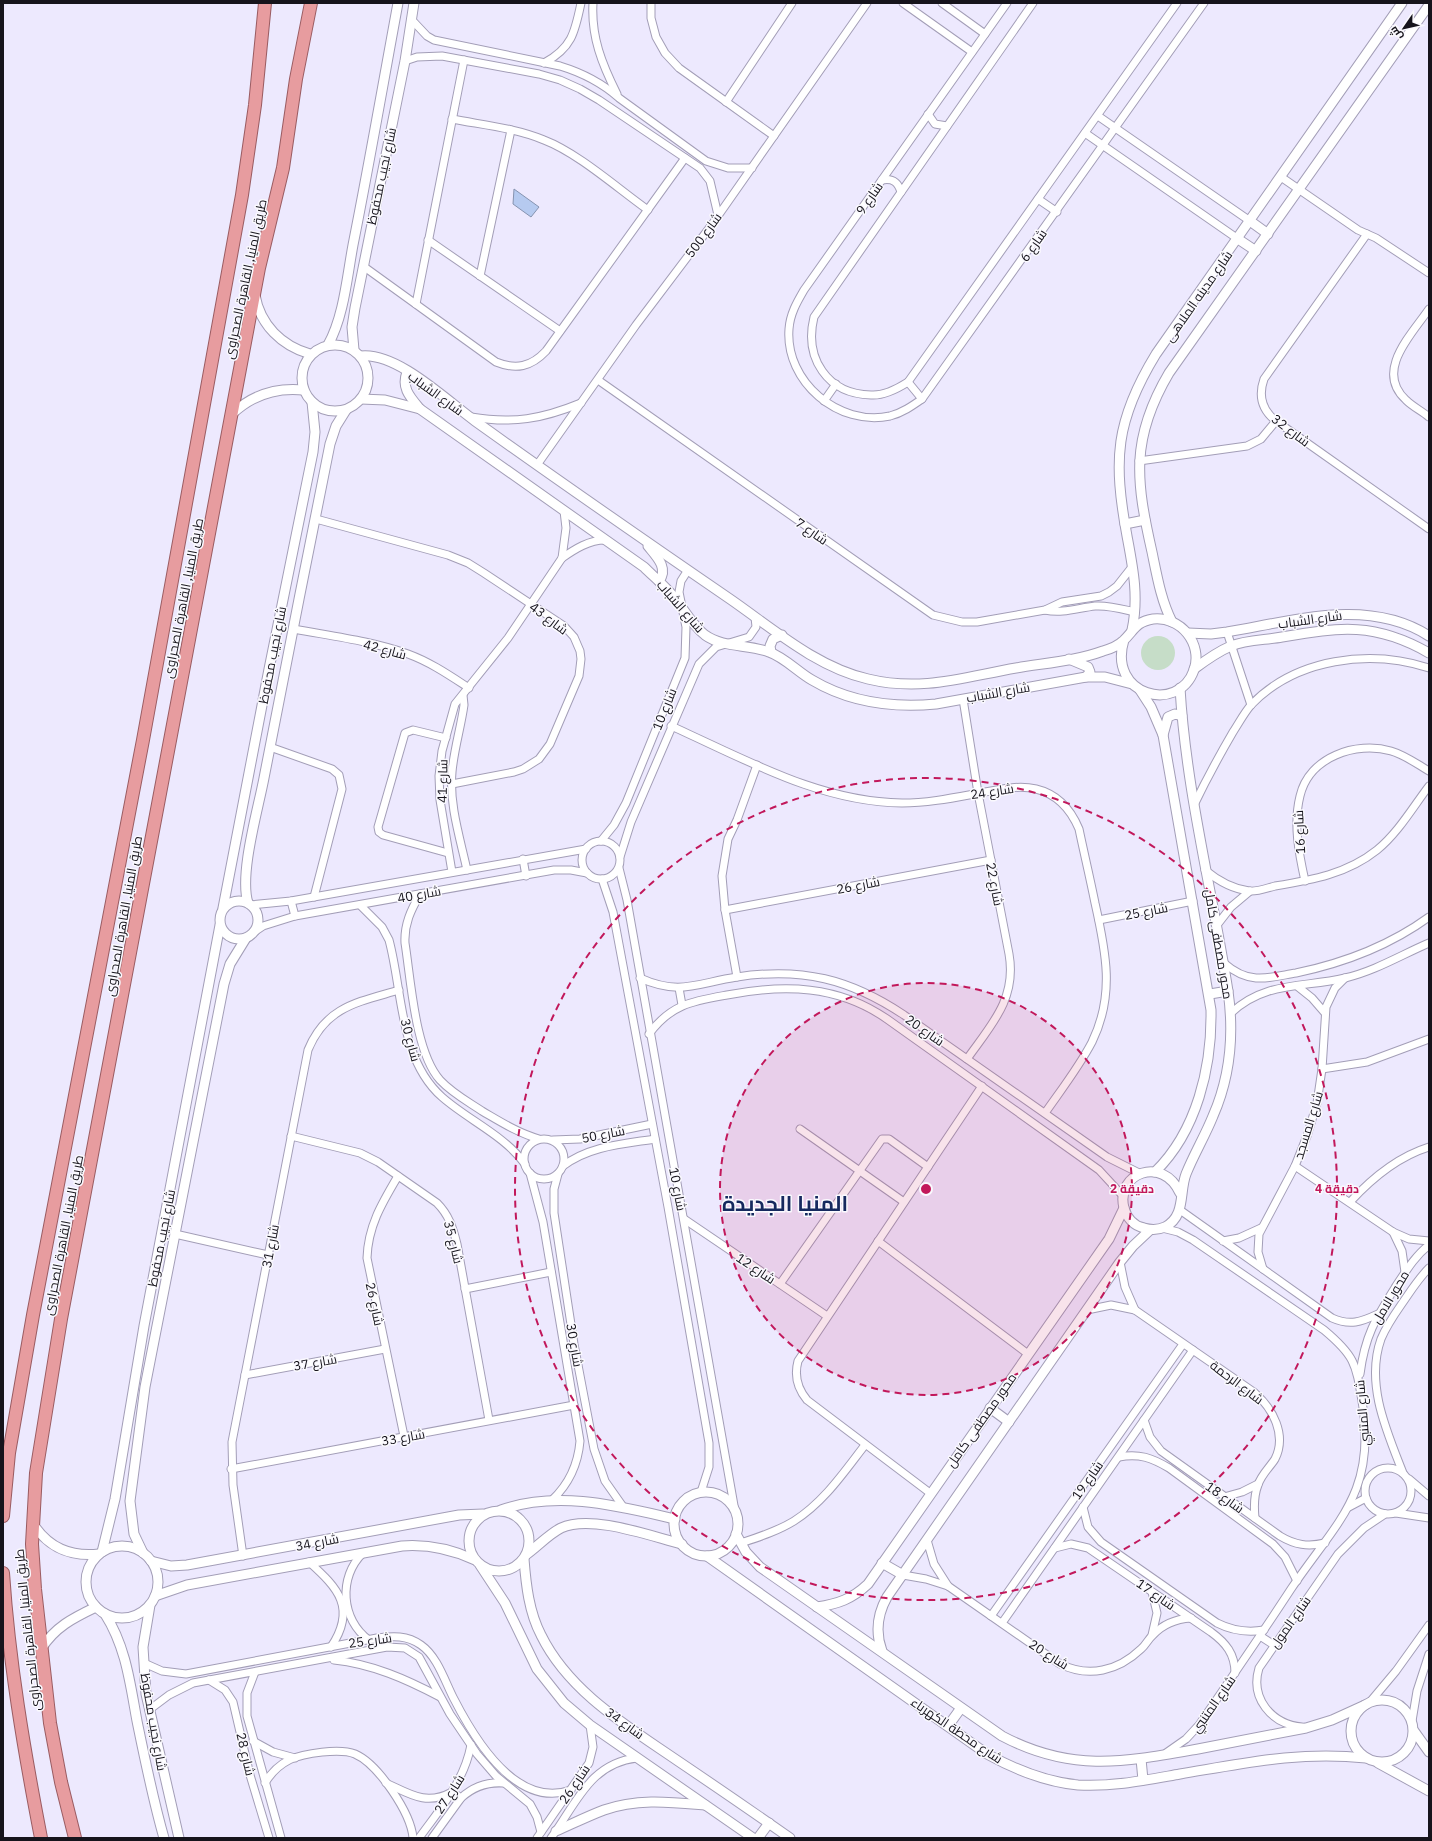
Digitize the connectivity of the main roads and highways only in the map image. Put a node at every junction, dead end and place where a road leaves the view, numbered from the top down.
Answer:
1 (265, 3) edge
2 (311, 3) edge
3 (3, 1516) edge
4 (3, 1573) edge
5 (41, 1838) edge
6 (75, 1838) edge

1 - 3 highway, طريق المنيا, القاهرة الصحراوى
2 - 6 highway, طريق المنيا, القاهرة الصحراوى
4 - 5 highway, طريق المنيا, القاهرة الصحراوى

